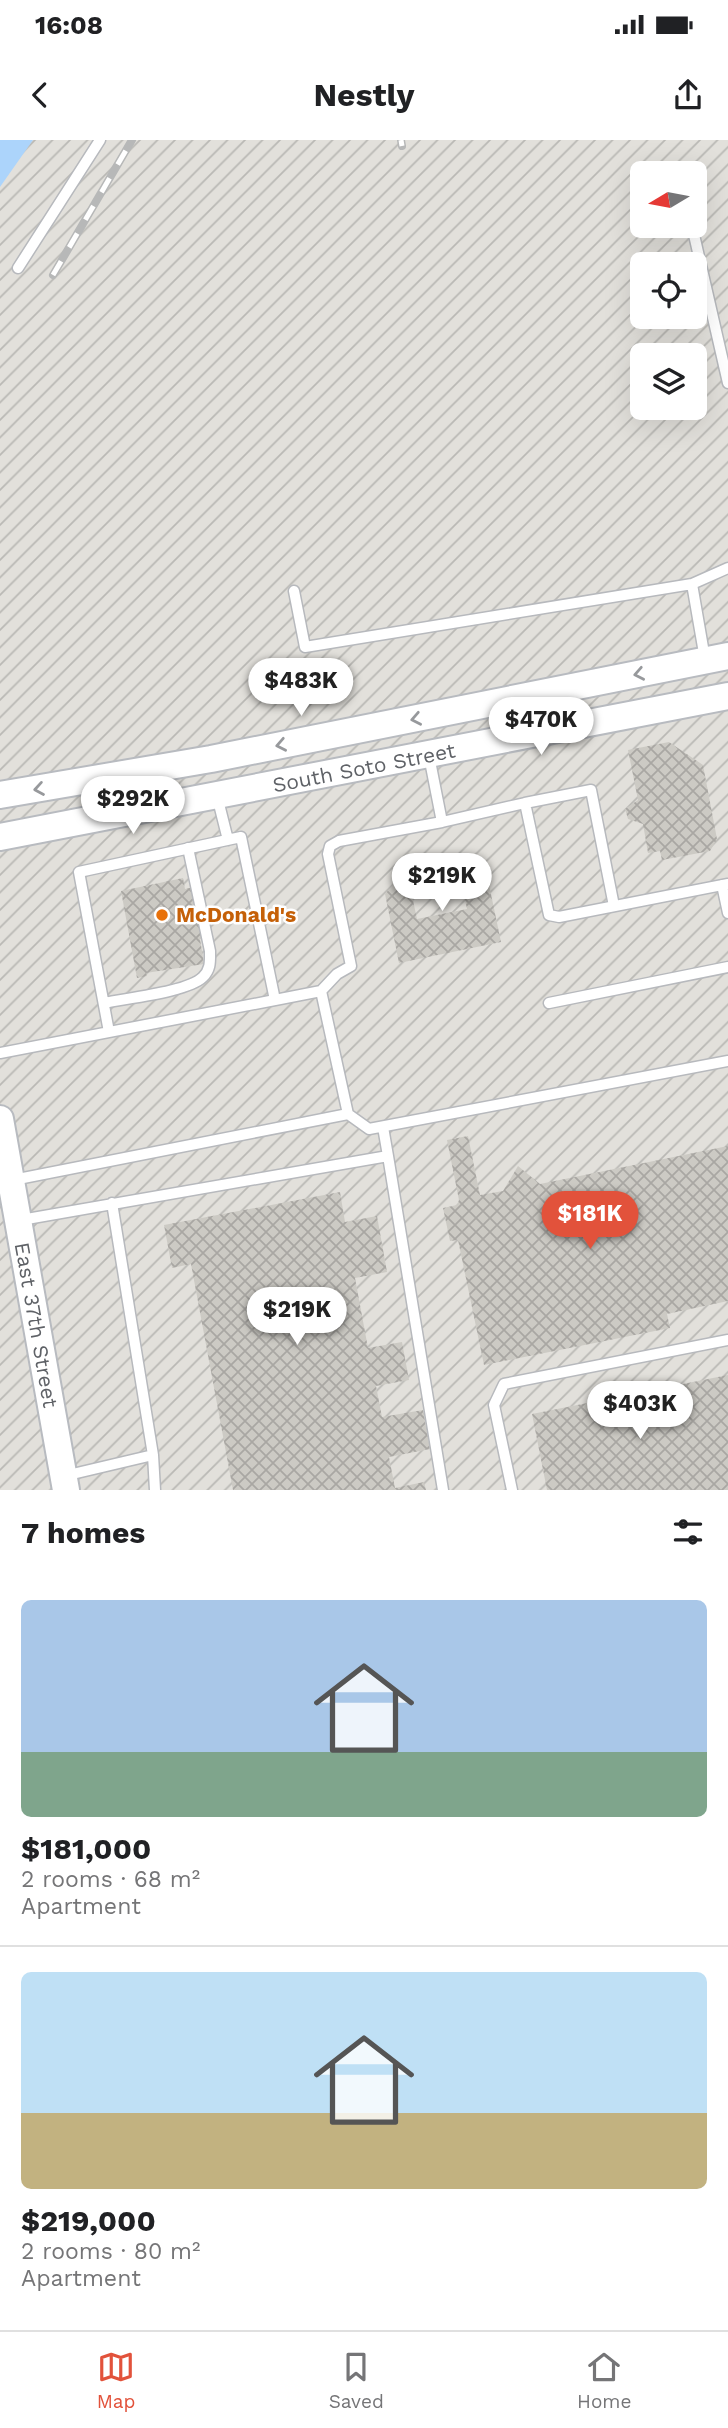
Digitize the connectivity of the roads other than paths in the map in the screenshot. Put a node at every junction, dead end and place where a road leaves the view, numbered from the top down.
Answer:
1 (100, 140) edge
2 (695, 238) edge
3 (18, 268) dead end
4 (728, 383) edge
5 (728, 568) edge
6 (692, 584) junction
7 (294, 591) dead end
8 (717, 659) edge
9 (728, 696) edge
10 (429, 755) junction
11 (0, 795) edge
12 (218, 796) junction
13 (525, 803) junction
14 (442, 822) junction
15 (0, 836) edge
16 (228, 840) junction
17 (188, 848) junction
18 (725, 884) edge
19 (614, 906) junction
20 (728, 913) edge
21 (728, 967) edge
22 (321, 991) junction
23 (275, 1000) junction
24 (104, 1003) junction
25 (550, 1003) dead end
26 (109, 1032) junction
27 (0, 1053) edge
28 (728, 1061) edge
29 (348, 1114) junction
30 (0, 1119) edge
31 (383, 1126) junction
32 (388, 1156) junction
33 (9, 1181) junction
34 (111, 1203) junction
35 (17, 1221) junction
36 (728, 1340) edge
37 (153, 1455) junction
38 (64, 1483) edge
39 (155, 1490) edge
40 (443, 1490) edge
41 (512, 1490) edge

1 - 3 lane
2 - 4 lane
5 - 6 lane
6 - 7 lane
6 - 8 lane
8 -> 11 main road, South Soto Street
9 - 10 main road, South Soto Street
10 - 12 main road, South Soto Street
10 - 14 lane
12 - 15 main road, South Soto Street
12 - 16 lane
13 - 14 lane
13 - 19 lane
13 - 19 lane
14 - 22 lane
16 - 17 lane
16 - 23 lane
17 - 24 lane
17 - 24 lane
18 - 19 lane
18 - 20 lane
21 - 25 lane
22 - 23 lane
22 - 29 lane
23 - 26 lane
24 - 26 lane
26 - 27 lane
28 - 31 lane
29 - 31 lane
29 - 33 lane
30 - 33 main road, East 37th Street
31 - 32 lane
32 - 34 lane
32 - 40 lane
33 - 35 main road, East 37th Street
34 - 35 lane
34 - 37 lane
35 - 38 main road, East 37th Street
36 - 41 lane
37 - 38 lane
37 - 39 lane

